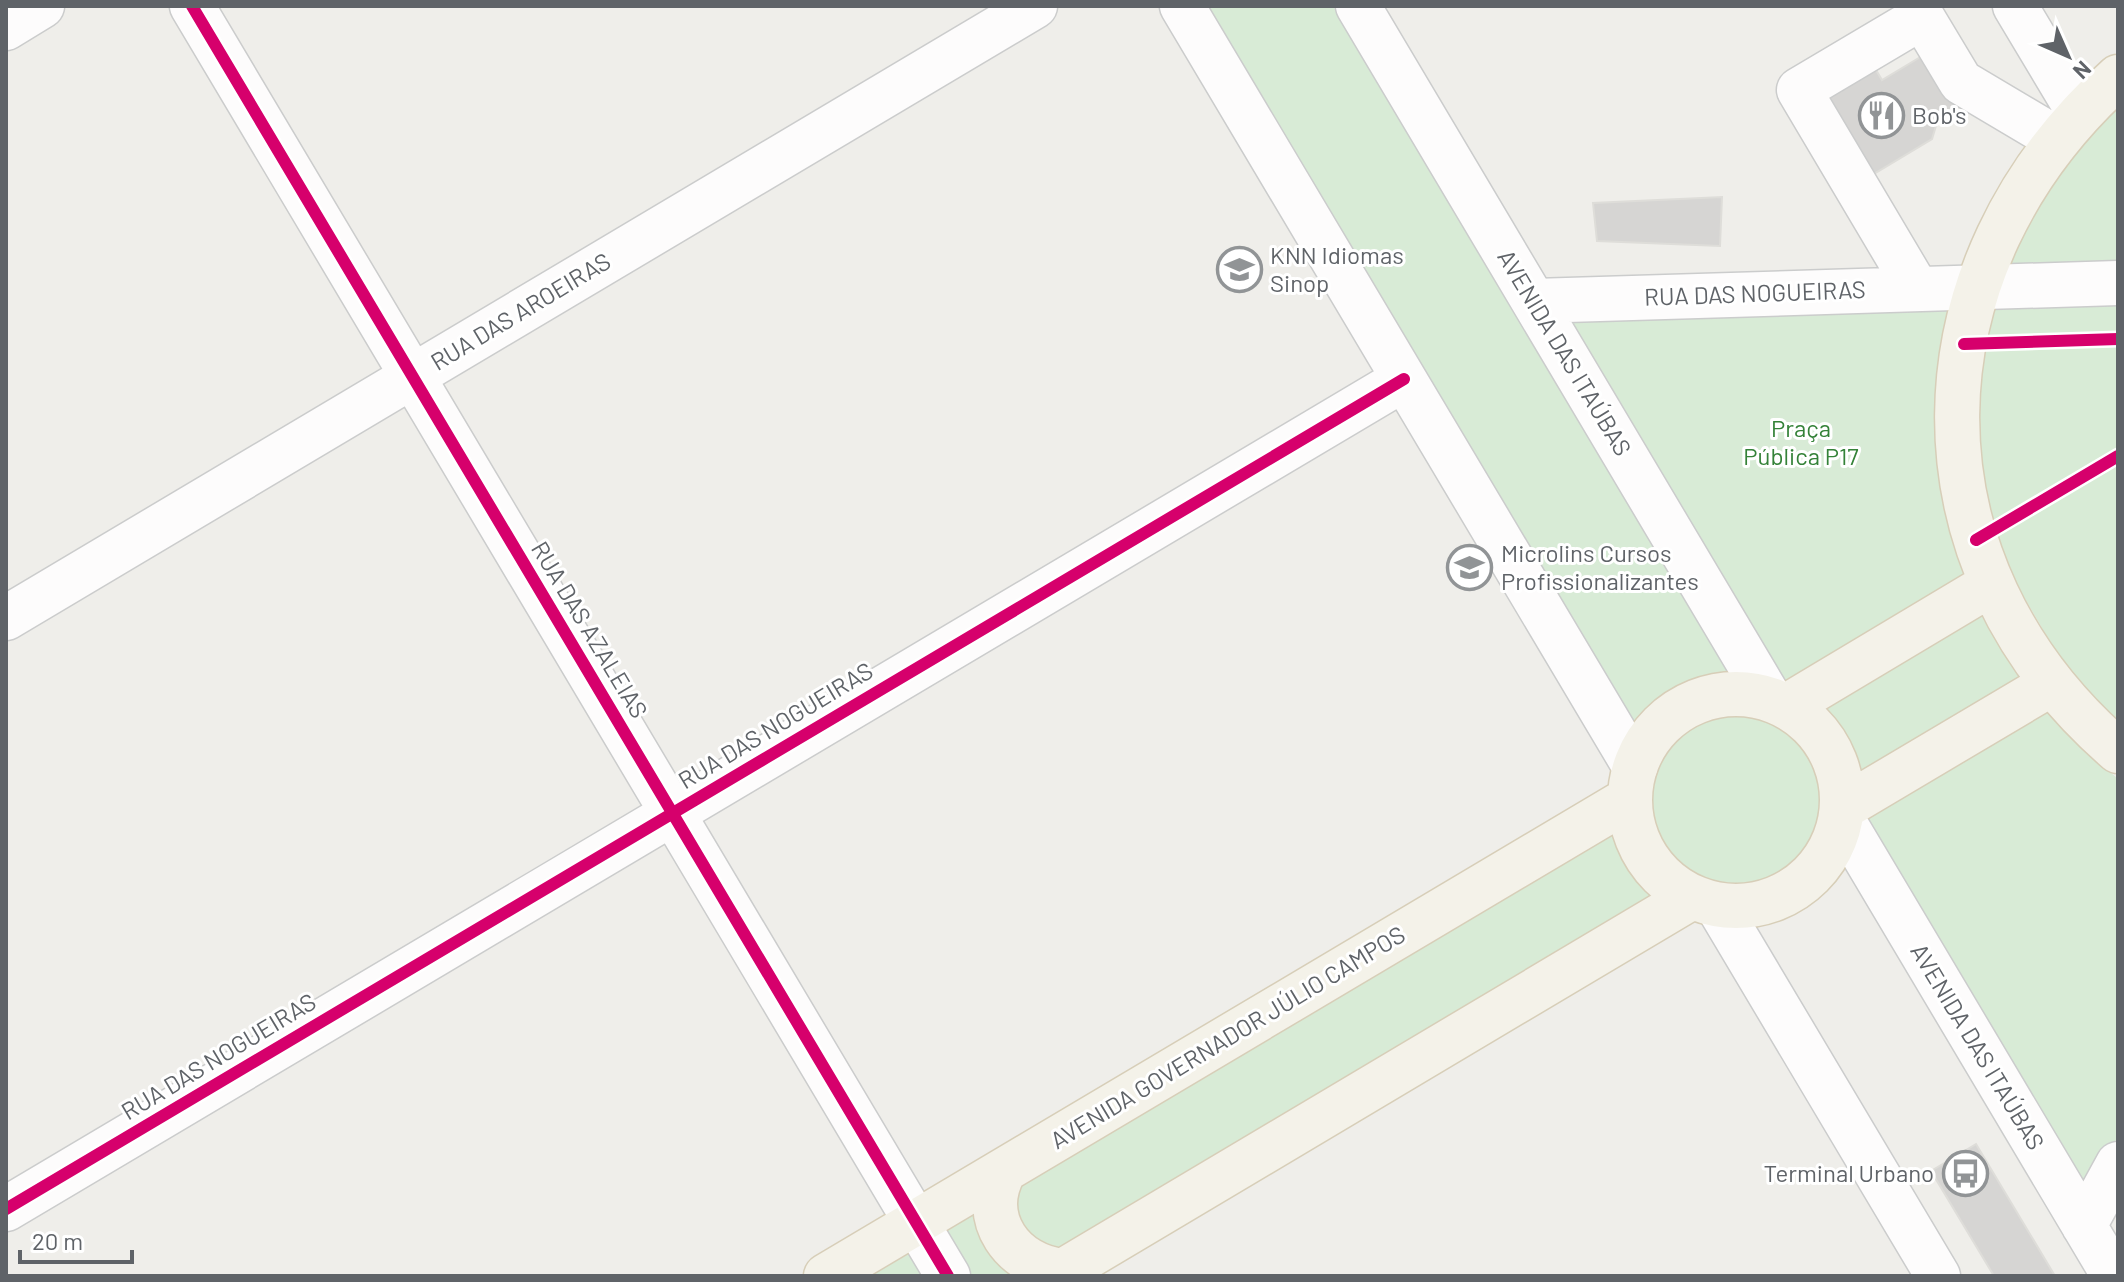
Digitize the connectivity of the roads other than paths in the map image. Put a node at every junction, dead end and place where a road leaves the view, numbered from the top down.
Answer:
1 (42, 6) edge
2 (192, 6) edge
3 (1035, 6) edge
4 (1182, 6) edge
5 (1358, 6) edge
6 (2015, 6) edge
7 (6, 28) edge
8 (2118, 77) edge
9 (2068, 126) junction
10 (2118, 283) edge
11 (1977, 287) junction
12 (1917, 289) junction
13 (1534, 301) junction
14 (412, 376) junction
15 (1404, 379) junction
16 (1991, 584) junction
17 (6, 618) edge
18 (2051, 684) junction
19 (1778, 702) junction
20 (2118, 751) edge
21 (1632, 783) junction
22 (672, 813) junction
23 (1841, 813) junction
24 (1704, 901) junction
25 (2118, 1164) edge
26 (1004, 1171) junction
27 (6, 1209) edge
28 (916, 1223) junction
29 (2084, 1226) junction
30 (1059, 1274) edge
31 (826, 1276) edge
32 (948, 1276) edge
33 (1938, 1276) edge
34 (2114, 1276) edge

1 - 7 street
2 - 14 street, RUA DAS AZALEIAS
3 - 14 street, RUA DAS AROEIRAS
4 - 15 street
5 - 13 street, AVENIDA DAS ITAÚBAS
6 - 9 street
8 - 9 main road
9 - 11 main road
9 - 12 street
10 - 11 street, RUA DAS NOGUEIRAS
11 - 12 street, RUA DAS NOGUEIRAS
11 - 16 main road
12 - 13 street, RUA DAS NOGUEIRAS
13 - 19 street, AVENIDA DAS ITAÚBAS
14 - 17 street, RUA DAS AROEIRAS
14 - 22 street, RUA DAS AZALEIAS
15 - 21 street
15 - 22 street, RUA DAS NOGUEIRAS
16 - 18 main road
16 - 19 main road
18 - 20 main road
18 - 23 main road
19 - 21 main road
19 - 23 main road
21 - 24 main road
21 - 26 main road, AVENIDA GOVERNADOR JÚLIO CAMPOS
22 - 27 street, RUA DAS NOGUEIRAS
22 - 28 street, RUA DAS AZALEIAS
23 - 24 main road
23 - 29 street, AVENIDA DAS ITAÚBAS
24 - 30 main road
24 - 33 street
25 - 29 street
26 - 28 main road, AVENIDA GOVERNADOR JÚLIO CAMPOS
26 - 30 main road
28 - 31 main road, AVENIDA GOVERNADOR JÚLIO CAMPOS
28 - 32 street, RUA DAS AZALEIAS
29 - 34 street, AVENIDA DAS ITAÚBAS

